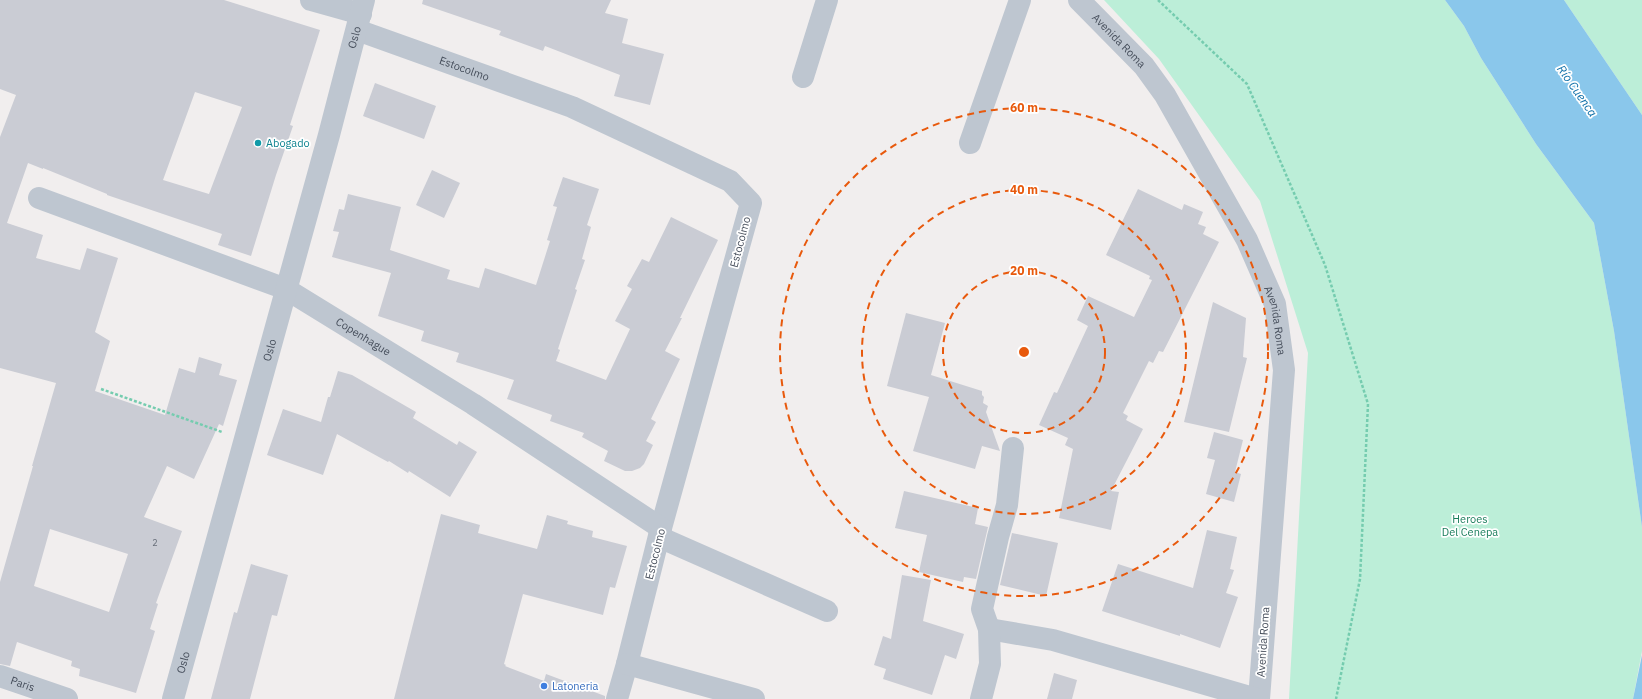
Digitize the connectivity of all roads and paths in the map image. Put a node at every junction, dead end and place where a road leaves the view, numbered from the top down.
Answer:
1 (311, 0) edge
2 (827, 0) edge
3 (1020, 0) edge
4 (1079, 0) edge
5 (1158, 0) edge
6 (361, 15) edge
7 (803, 77) dead end
8 (970, 143) dead end
9 (39, 198) dead end
10 (286, 290) junction
11 (101, 389) dead end
12 (245, 440) junction
13 (1013, 448) dead end
14 (660, 533) junction
15 (827, 611) dead end
16 (989, 629) junction
17 (628, 664) junction
18 (0, 676) edge
19 (67, 699) edge
20 (173, 699) edge
21 (617, 699) edge
22 (754, 699) edge
23 (981, 699) edge
24 (1258, 699) edge
25 (1336, 699) edge

1 - 6 street
2 - 7 street
3 - 8 street
4 - 24 street, Avenida Roma
5 - 25 path
6 - 10 street, Oslo
6 - 14 street, Estocolmo
9 - 10 street, Copenhague
10 - 12 street, Oslo
10 - 14 street, Copenhague
11 - 12 path
12 - 20 street, Oslo
13 - 16 street
14 - 15 street, Copenhague
14 - 17 street, Estocolmo
16 - 23 street
16 - 24 street
17 - 21 street, Estocolmo
17 - 22 street
18 - 19 street, Paris

